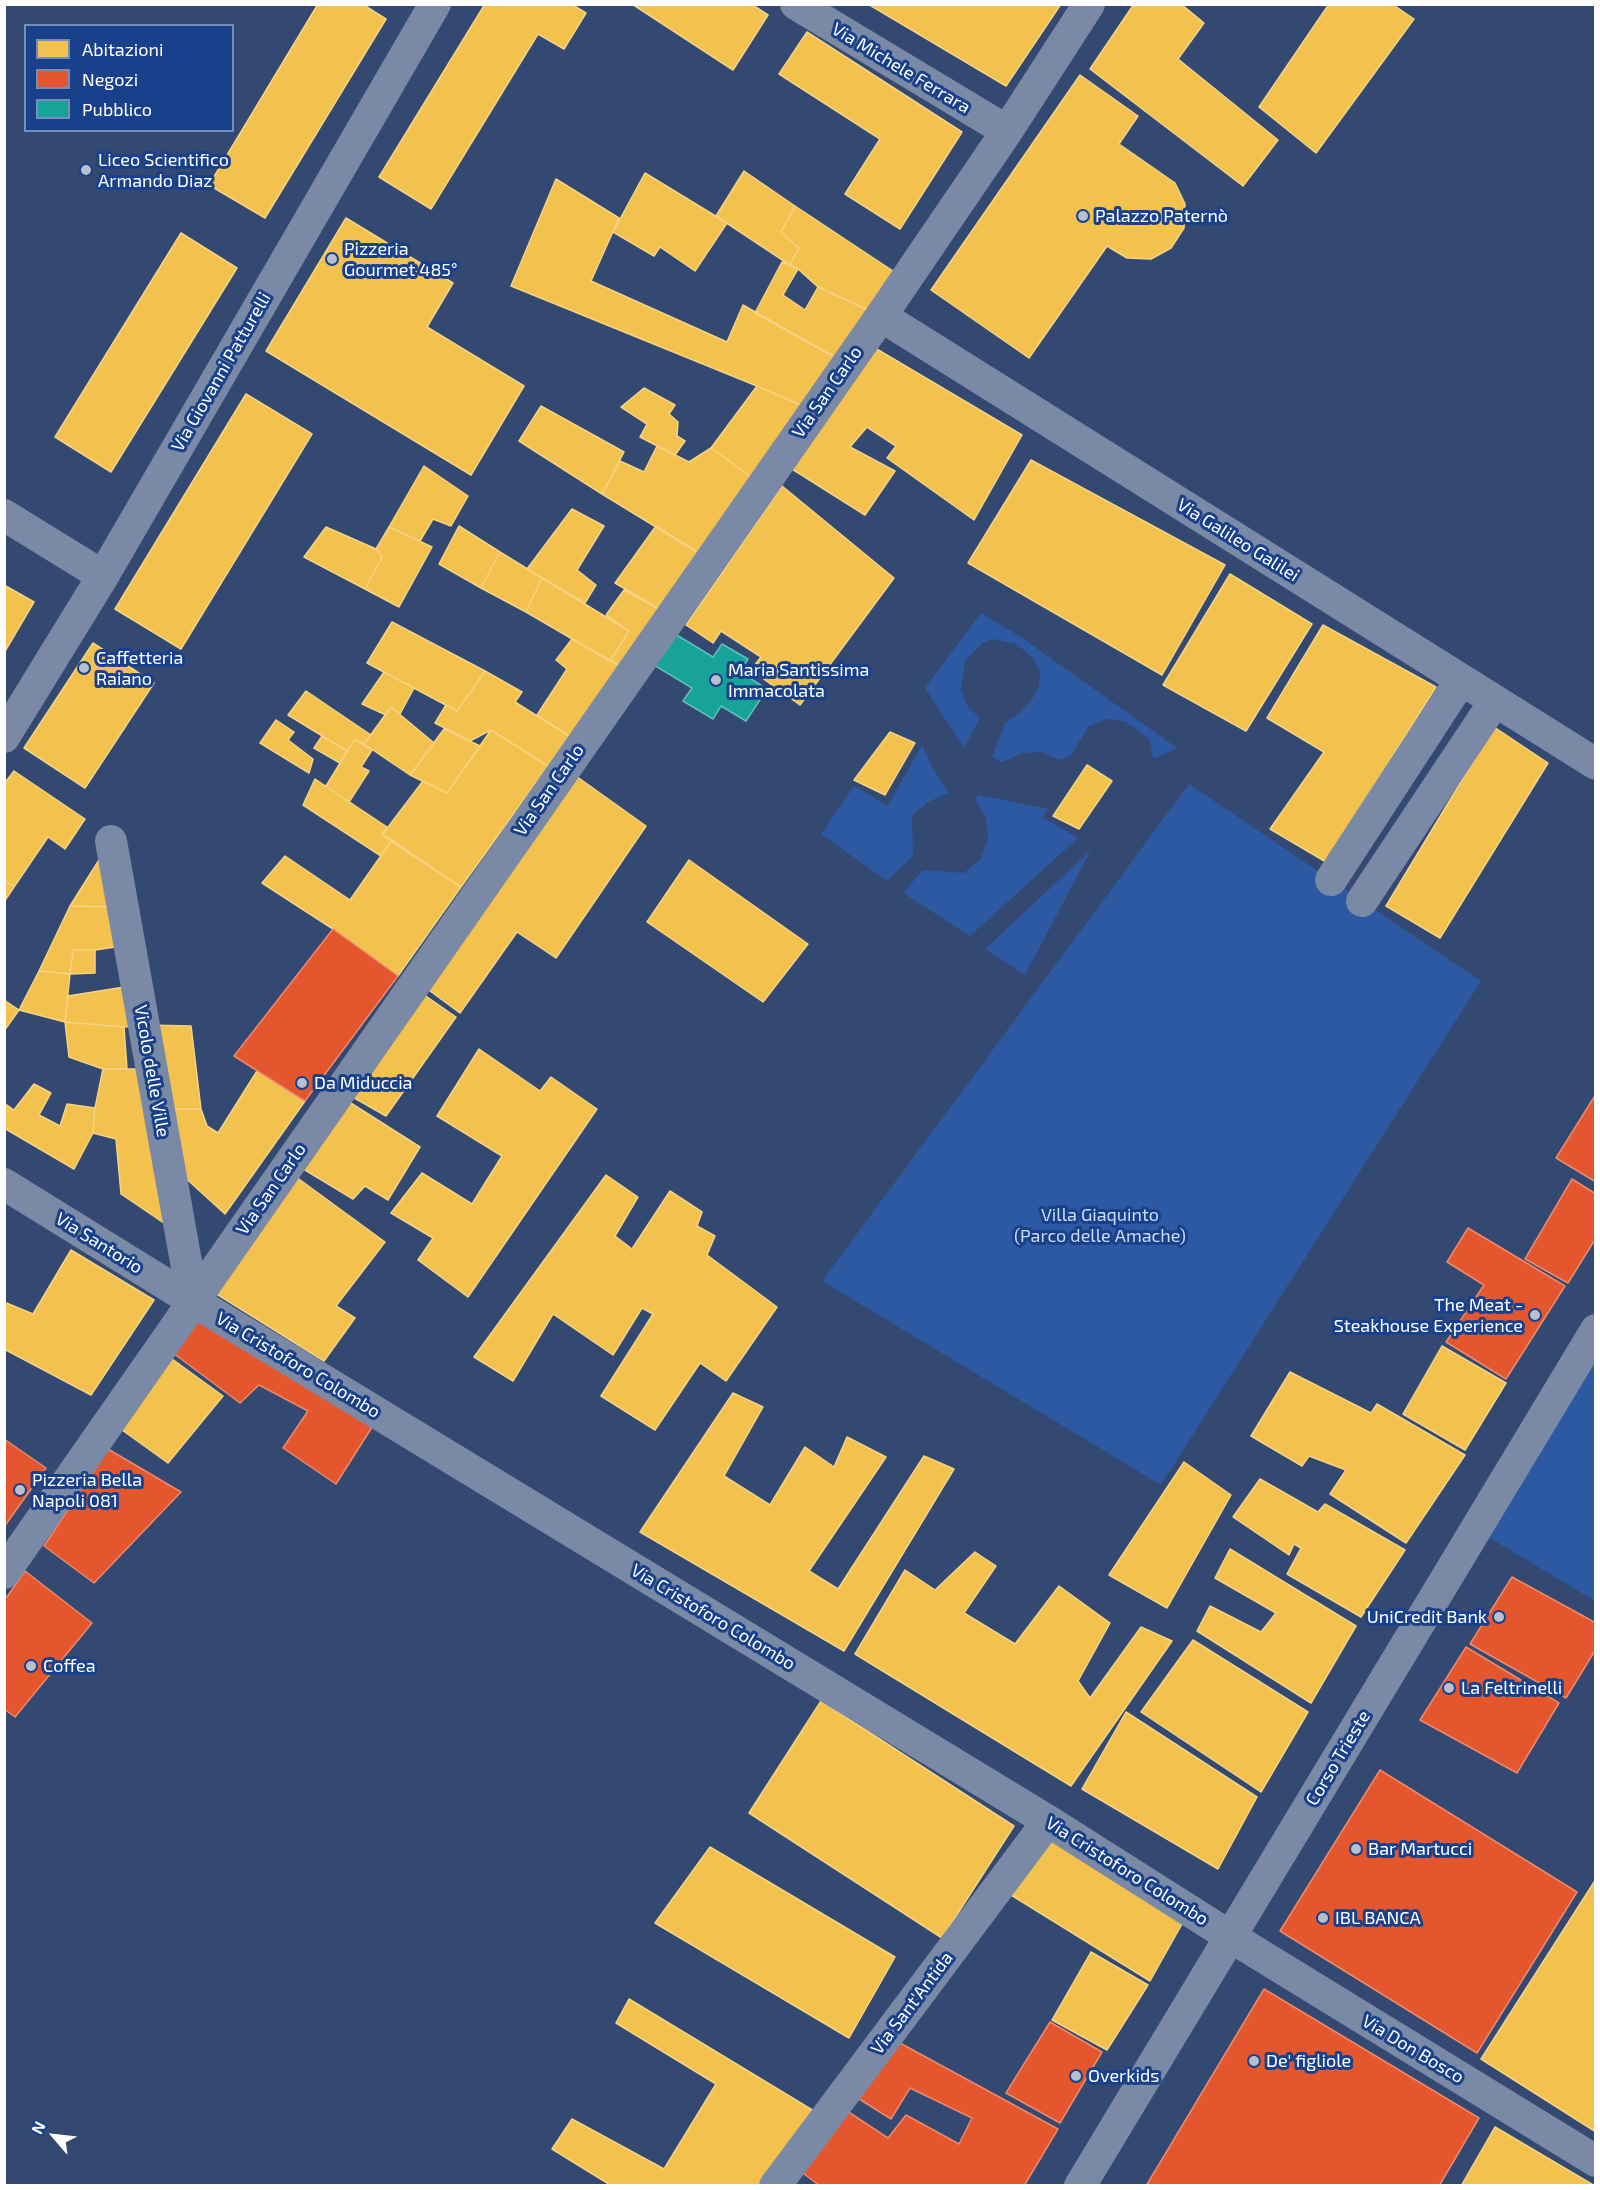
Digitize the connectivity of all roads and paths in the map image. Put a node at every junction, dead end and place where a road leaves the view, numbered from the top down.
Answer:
1 (435, 4) edge
2 (796, 4) edge
3 (1089, 4) edge
4 (1007, 131) junction
5 (881, 316) junction
6 (4, 514) edge
7 (103, 576) junction
8 (1461, 680) junction
9 (1495, 701) junction
10 (4, 737) edge
11 (1596, 764) edge
12 (111, 841) dead end
13 (1331, 880) dead end
14 (1362, 901) dead end
15 (4, 1184) edge
16 (193, 1301) junction
17 (1596, 1330) edge
18 (4, 1573) edge
19 (1048, 1821) junction
20 (1231, 1937) junction
21 (1596, 2161) edge
22 (775, 2186) edge
23 (1080, 2186) edge

1 - 7 street, Via Giovanni Patturelli
2 - 4 street, Via Michele Ferrara
3 - 4 street, Via San Carlo
4 - 5 street, Via San Carlo
5 - 8 street, Via Galileo Galilei
5 - 16 street, Via San Carlo
6 - 7 street
7 - 10 street, Via Giovanni Patturelli
8 - 9 street, Via Galileo Galilei
8 - 13 street
9 - 11 street, Via Galileo Galilei
9 - 14 street
12 - 16 street, Vicolo delle Ville
15 - 16 street, Via Santorio
16 - 18 street, Via San Carlo
16 - 19 street, Via Cristoforo Colombo
17 - 20 street, Corso Trieste
19 - 20 street, Via Cristoforo Colombo
19 - 22 street, Via Sant'Antida
20 - 21 street, Via Don Bosco
20 - 23 street, Corso Trieste

